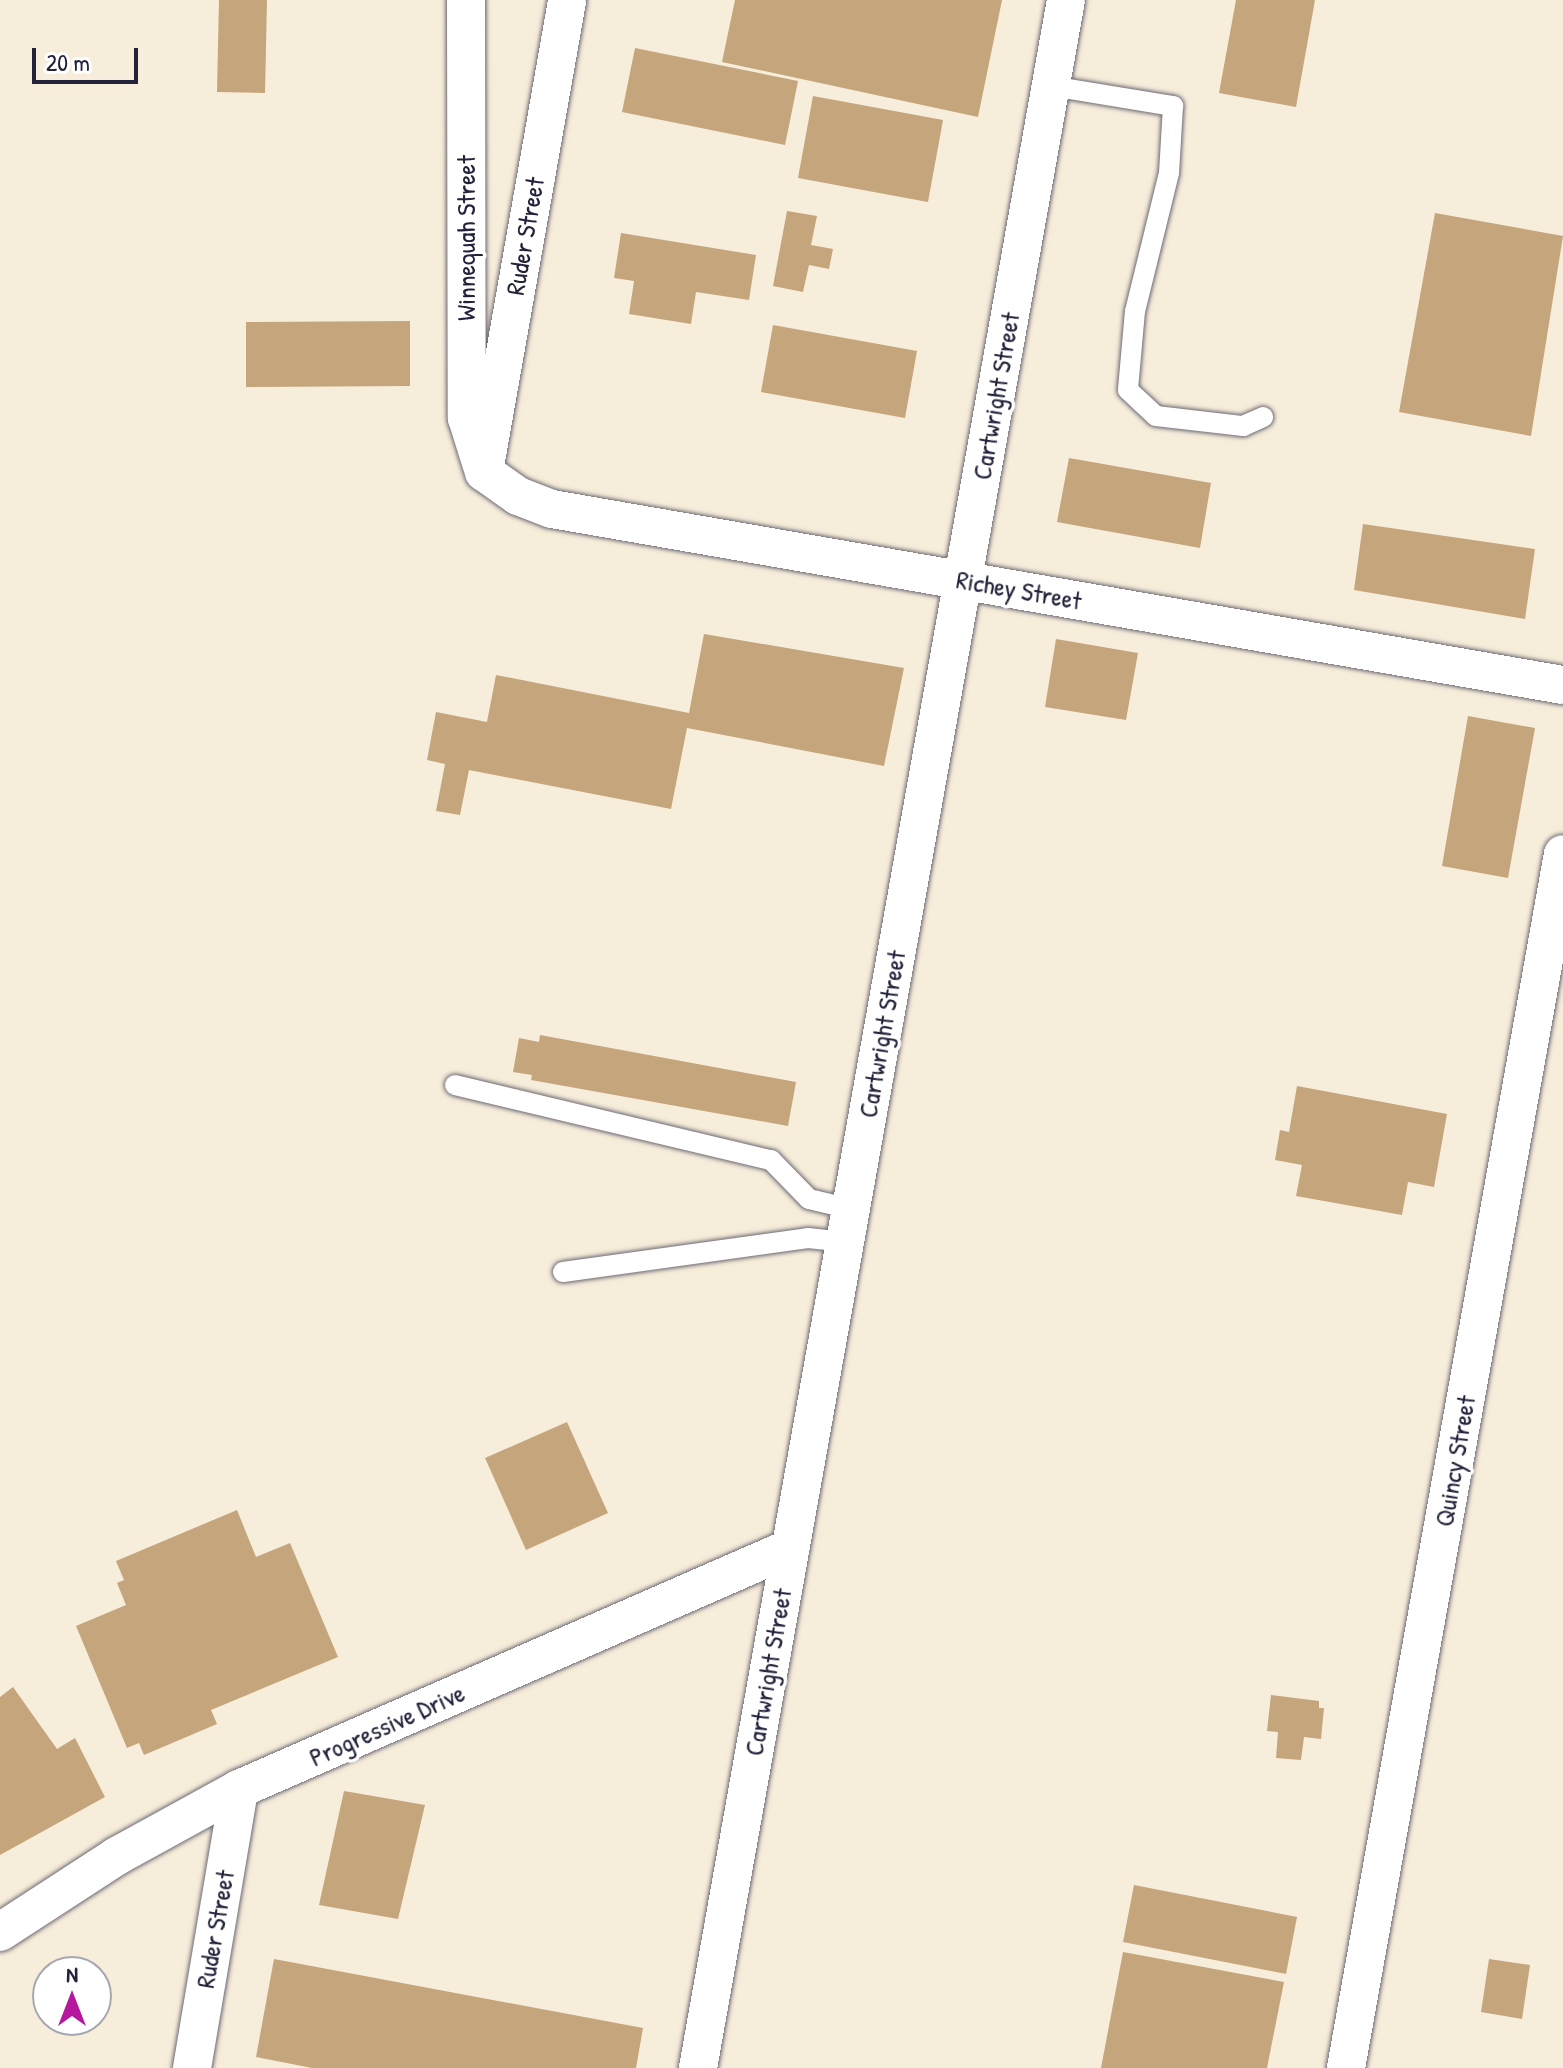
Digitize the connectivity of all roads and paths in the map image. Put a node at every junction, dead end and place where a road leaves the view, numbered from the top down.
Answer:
1 (466, 0) edge
2 (567, 0) edge
3 (1066, 0) edge
4 (1051, 86) junction
5 (1263, 417) dead end
6 (484, 472) junction
7 (963, 580) junction
8 (1563, 685) edge
9 (1563, 854) edge
10 (455, 1085) dead end
11 (848, 1226) junction
12 (563, 1272) dead end
13 (790, 1548) junction
14 (239, 1789) junction
15 (0, 1932) edge
16 (192, 2068) edge
17 (698, 2068) edge
18 (1346, 2068) edge

1 - 6 street, Winnequah Street
2 - 6 street, Ruder Street
3 - 4 street, Cartwright Street
4 - 5 lane
4 - 7 street, Cartwright Street
6 - 7 street, Richey Street
7 - 8 street, Richey Street
7 - 11 street, Cartwright Street
9 - 18 street, Quincy Street
10 - 11 lane
11 - 12 lane
11 - 13 street, Cartwright Street
13 - 14 street, Progressive Drive
13 - 17 street, Cartwright Street
14 - 15 street, Progressive Drive
14 - 16 street, Ruder Street

